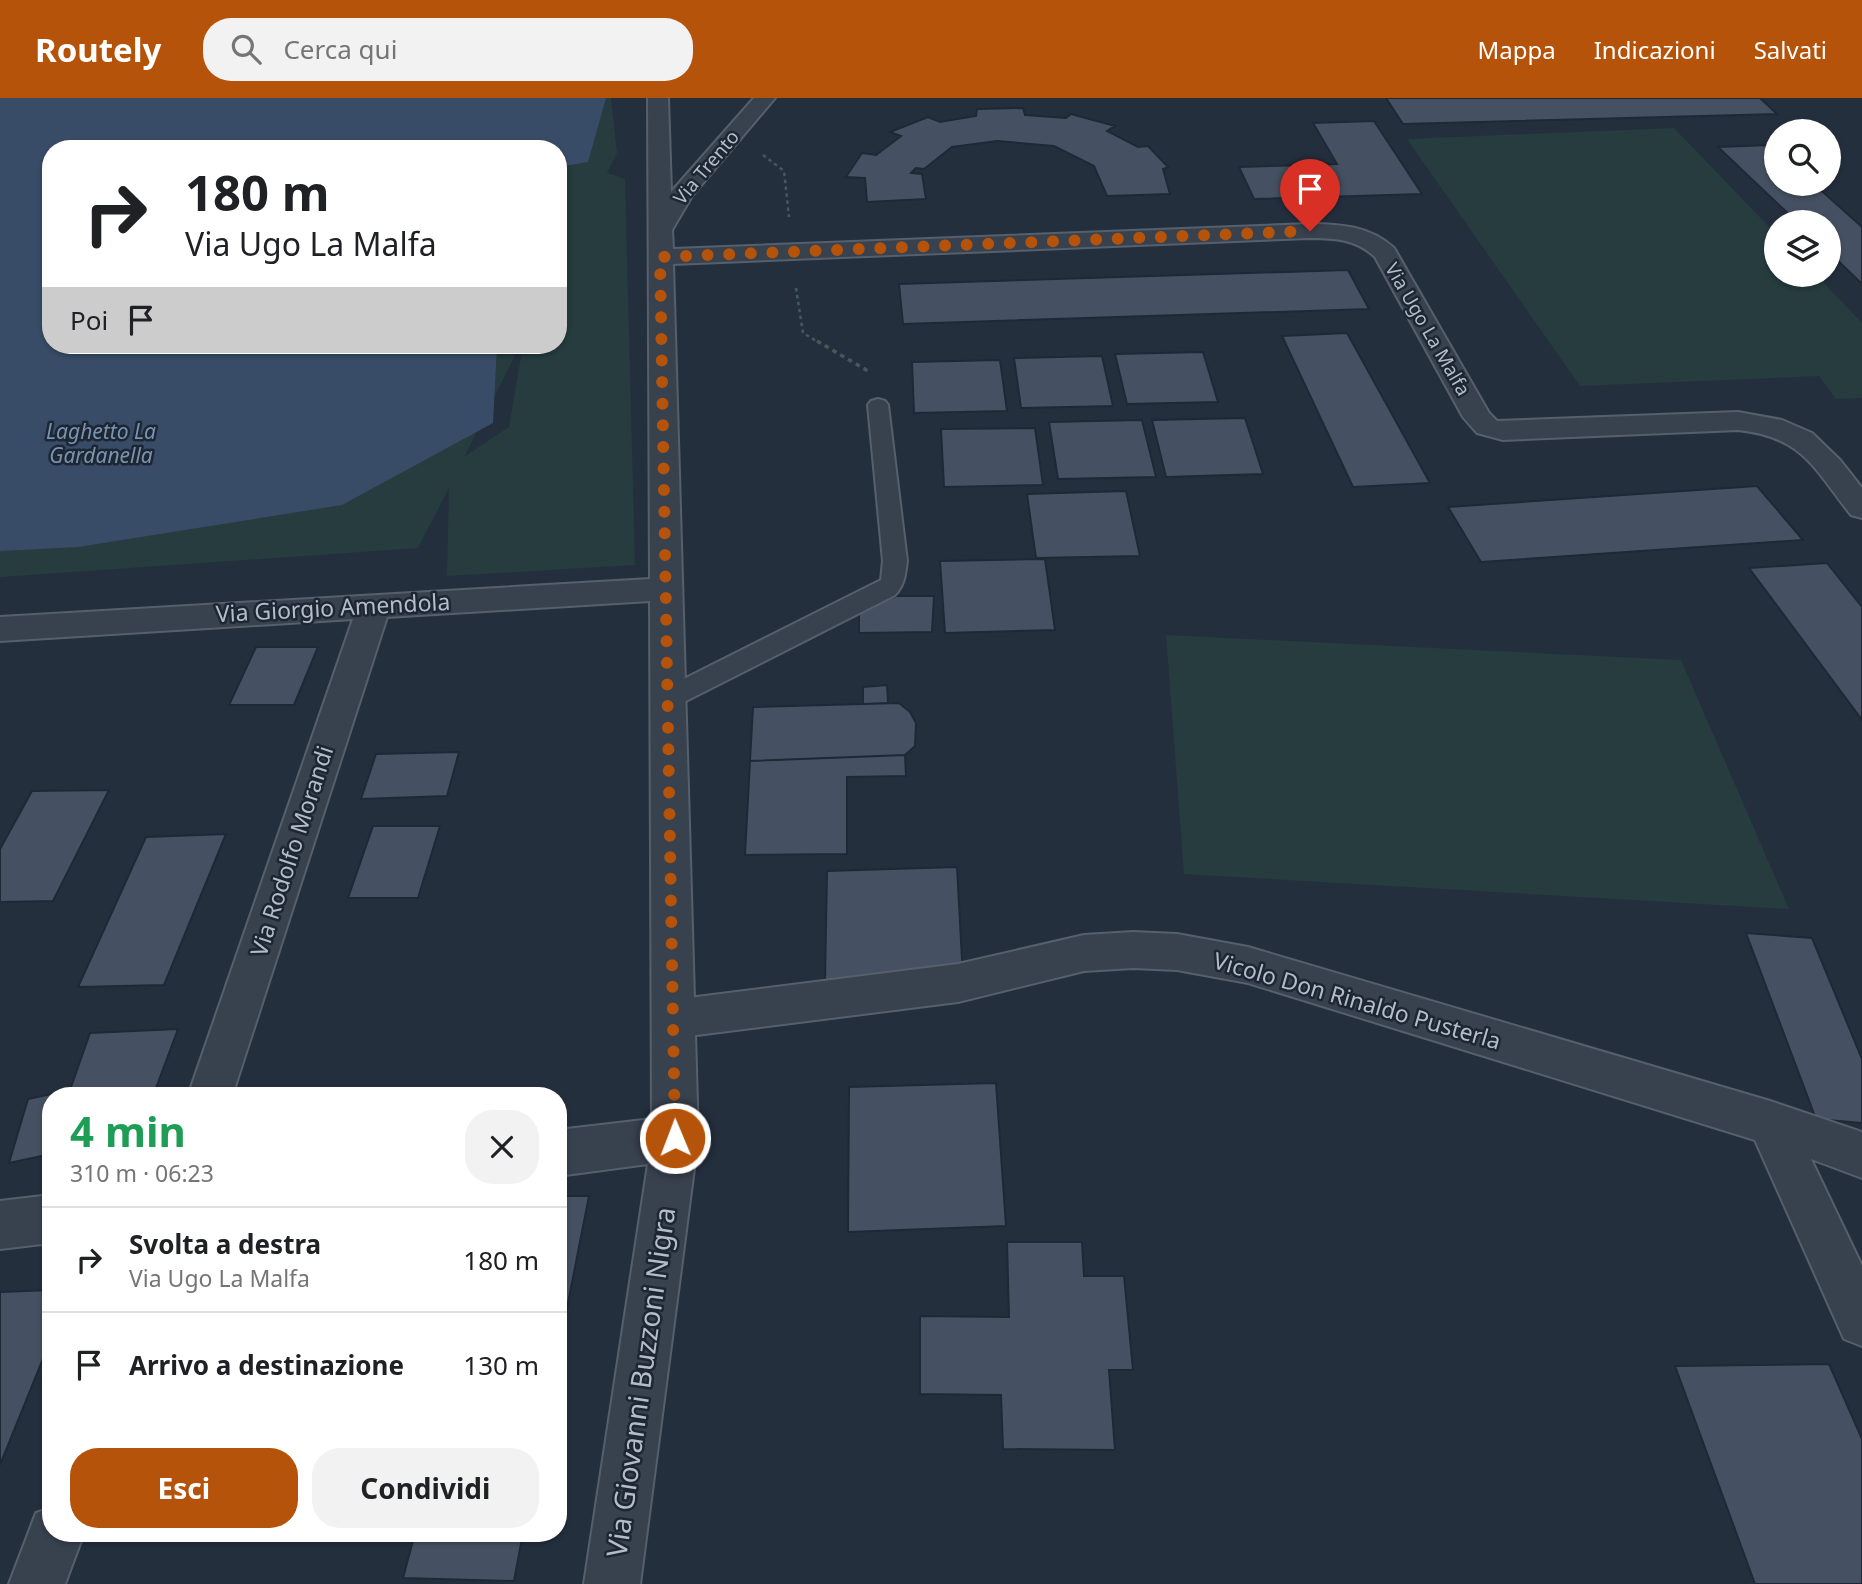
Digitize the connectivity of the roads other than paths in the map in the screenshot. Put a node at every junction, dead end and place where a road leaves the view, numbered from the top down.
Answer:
1 (658, 98) edge
2 (765, 98) edge
3 (659, 244) junction
4 (878, 405) dead end
5 (1862, 508) edge
6 (665, 589) junction
7 (374, 606) junction
8 (0, 629) edge
9 (667, 699) junction
10 (673, 1019) junction
11 (213, 1087) edge
12 (1770, 1123) junction
13 (675, 1138) junction
14 (567, 1152) edge
15 (1862, 1155) edge
16 (42, 1220) edge
17 (0, 1225) edge
18 (1862, 1321) edge
19 (53, 1542) edge
20 (37, 1584) edge
21 (612, 1584) edge

1 - 3 street, Via Trento
2 - 3 street, Via Trento
3 - 5 street, Via Ugo La Malfa
3 - 6 street, Via Giovanni Buzzoni Nigra
4 - 9 lane
6 - 7 street, Via Giorgio Amendola
6 - 9 street, Via Giovanni Buzzoni Nigra
7 - 8 street, Via Giorgio Amendola
7 - 11 street, Via Rodolfo Morandi
9 - 10 street, Via Giovanni Buzzoni Nigra
10 - 12 street, Vicolo Don Rinaldo Pusterla
10 - 13 street, Via Giovanni Buzzoni Nigra
12 - 15 street, Vicolo Don Rinaldo Pusterla
12 - 18 street
13 - 14 street
13 - 21 street, Via Giovanni Buzzoni Nigra
16 - 17 street
19 - 20 street

